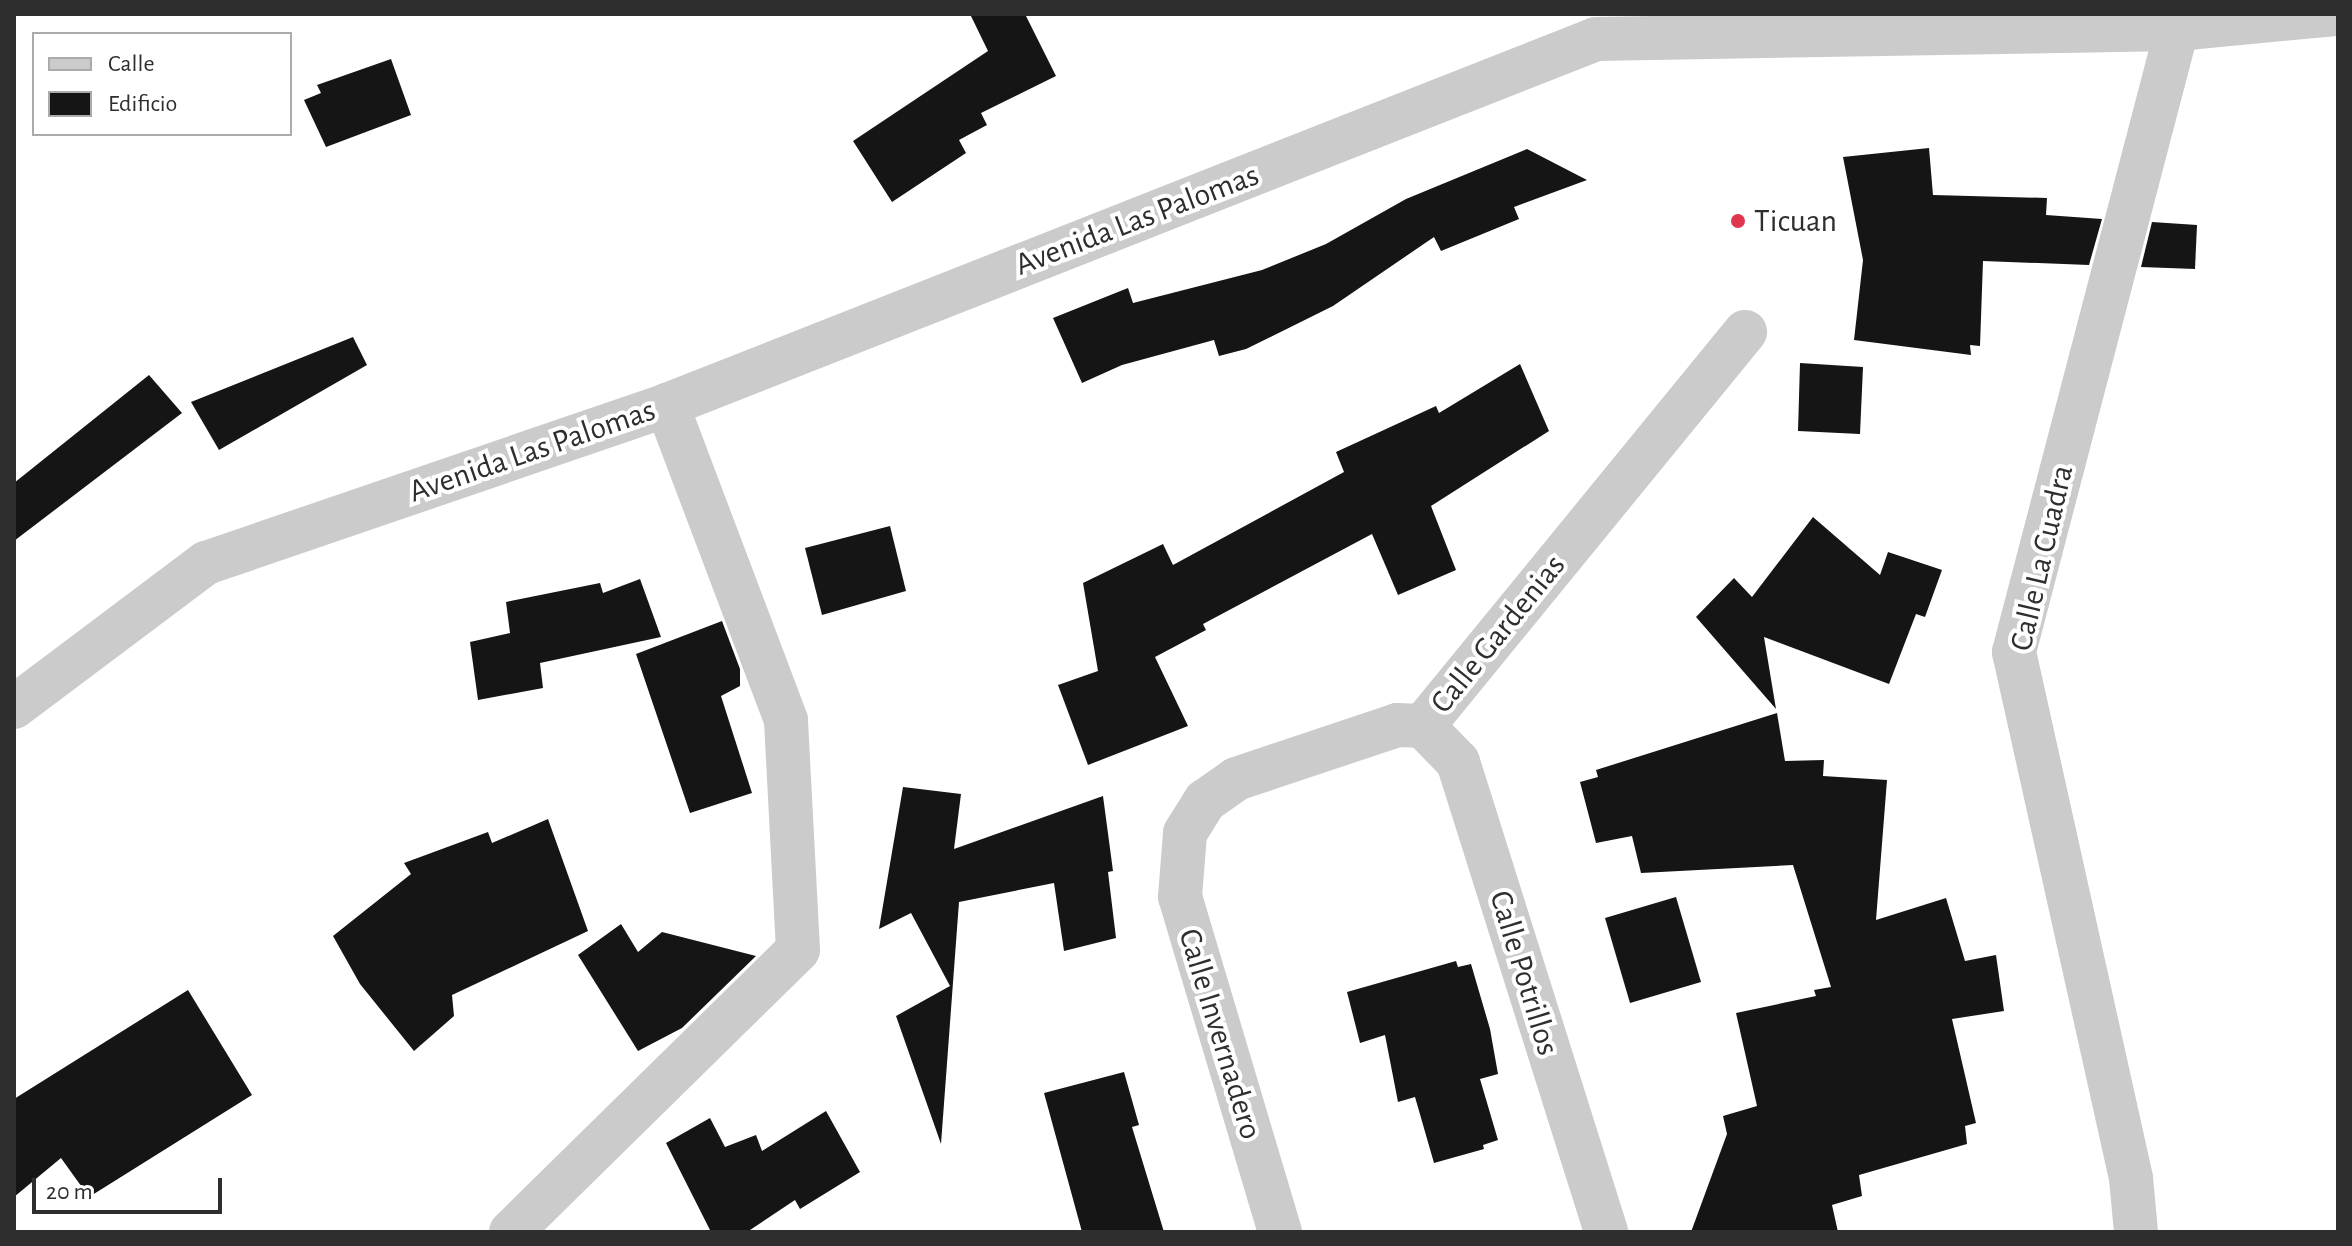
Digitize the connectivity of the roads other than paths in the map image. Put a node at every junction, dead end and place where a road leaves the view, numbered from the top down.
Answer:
1 (2335, 14) edge
2 (2177, 29) junction
3 (1745, 332) dead end
4 (667, 405) junction
5 (14, 707) edge
6 (1423, 726) junction
7 (1185, 833) joint
8 (511, 1232) edge
9 (1280, 1232) edge
10 (1606, 1232) edge
11 (2136, 1232) edge

1 - 2 street, Avenida Las Palomas
2 - 4 street, Avenida Las Palomas
2 - 11 street, Calle La Cuadra
3 - 6 street, Calle Gardenias
4 - 5 street, Avenida Las Palomas
4 - 8 street
6 - 7 street, Calle Gardenias
6 - 10 street, Calle Potrillos
7 - 9 street, Calle Invernadero

